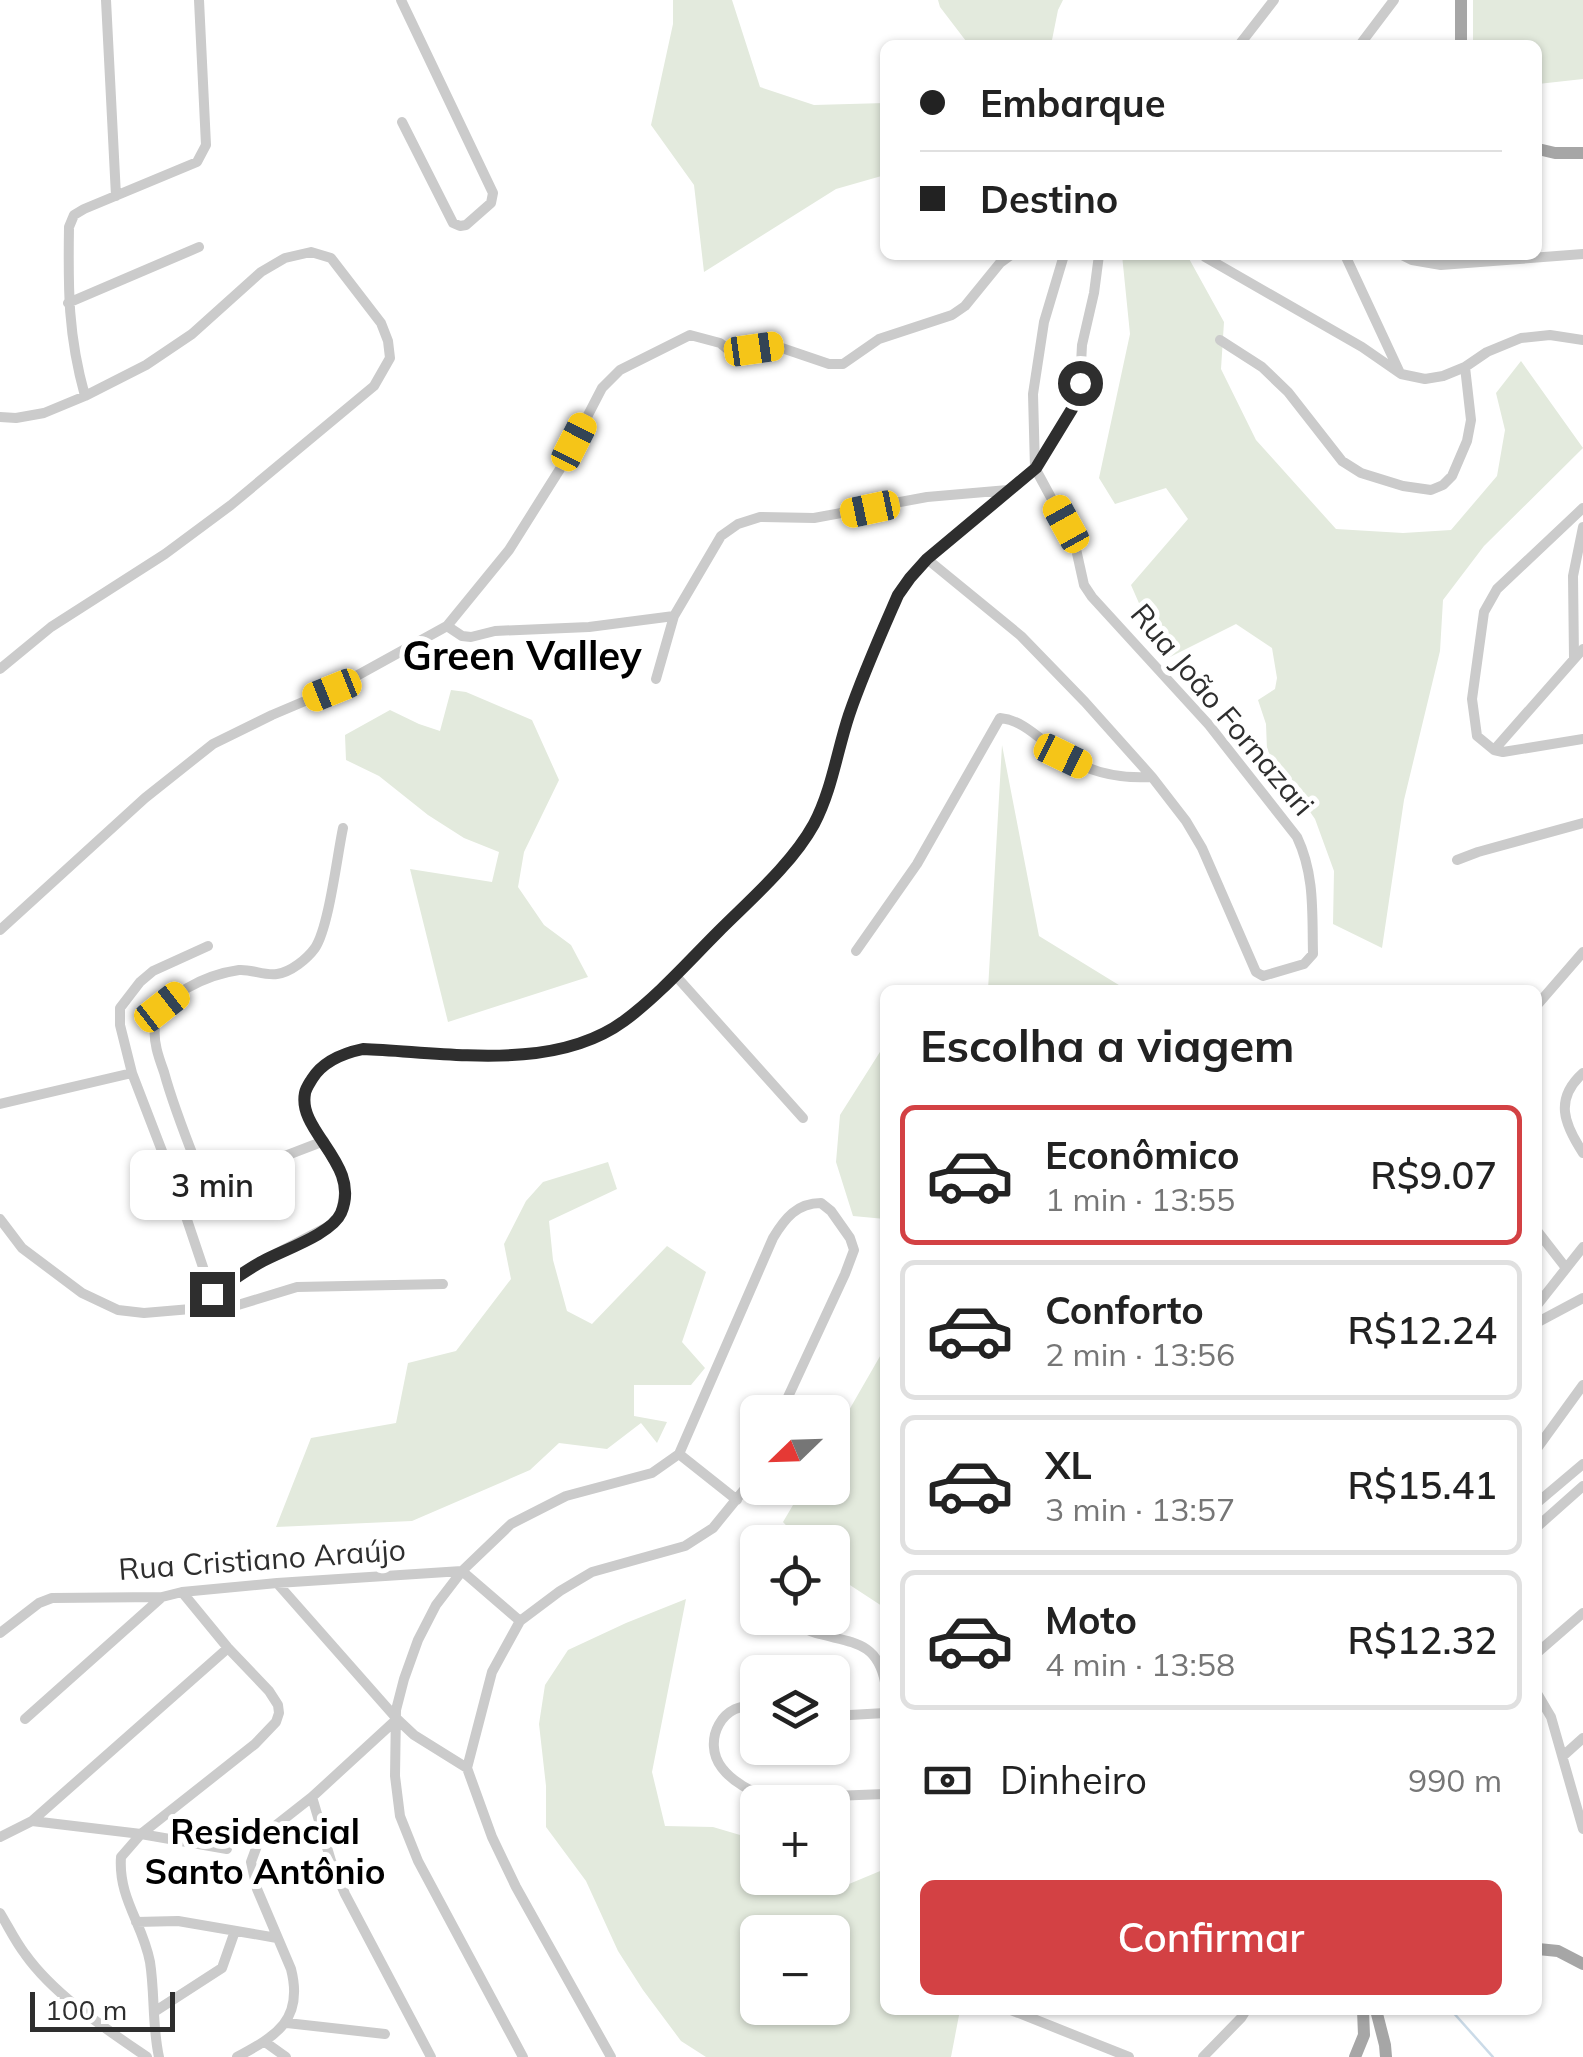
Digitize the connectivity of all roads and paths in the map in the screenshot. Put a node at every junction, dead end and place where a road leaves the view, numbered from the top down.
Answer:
1 (106, 0) edge
2 (200, 0) edge
3 (401, 0) edge
4 (1274, 0) edge
5 (1394, 0) edge
6 (1460, 2) edge
7 (1243, 40) edge
8 (1366, 40) edge
9 (1461, 40) edge
10 (402, 122) dead end
11 (1542, 150) edge
12 (1583, 152) edge
13 (116, 196) junction
14 (199, 247) dead end
15 (1583, 254) edge
16 (1542, 257) edge
17 (1004, 260) edge
18 (1063, 260) edge
19 (1098, 260) edge
20 (1210, 260) edge
21 (1348, 260) edge
22 (1422, 260) edge
23 (1506, 260) edge
24 (68, 303) junction
25 (1220, 340) dead end
26 (1583, 340) edge
27 (1464, 368) junction
28 (1400, 374) junction
29 (85, 396) junction
30 (0, 417) edge
31 (1036, 468) junction
32 (1010, 490) junction
33 (1583, 508) edge
34 (1583, 528) edge
35 (927, 559) junction
36 (674, 616) junction
37 (447, 626) junction
38 (1579, 653) edge
39 (0, 669) edge
40 (656, 680) dead end
41 (1583, 740) edge
42 (1494, 750) junction
43 (1152, 777) junction
44 (1583, 822) edge
45 (343, 828) dead end
46 (1457, 860) dead end
47 (0, 930) edge
48 (208, 946) dead end
49 (856, 951) dead end
50 (1583, 952) edge
51 (675, 976) junction
52 (1542, 999) edge
53 (1583, 1072) edge
54 (132, 1073) junction
55 (0, 1104) edge
56 (803, 1118) dead end
57 (324, 1141) junction
58 (1583, 1153) edge
59 (203, 1181) junction
60 (177, 1190) junction
61 (0, 1218) edge
62 (1542, 1237) edge
63 (1583, 1247) edge
64 (1566, 1268) junction
65 (443, 1284) dead end
66 (1583, 1298) edge
67 (1542, 1299) edge
68 (212, 1300) junction
69 (1542, 1320) edge
70 (1583, 1385) edge
71 (789, 1395) edge
72 (1542, 1441) edge
73 (679, 1454) junction
74 (1583, 1464) edge
75 (1568, 1476) junction
76 (1582, 1487) edge
77 (740, 1496) edge
78 (1542, 1499) edge
79 (737, 1500) junction
80 (1542, 1522) edge
81 (462, 1571) junction
82 (277, 1583) junction
83 (182, 1592) junction
84 (162, 1597) junction
85 (1583, 1613) edge
86 (520, 1622) junction
87 (0, 1634) edge
88 (821, 1635) edge
89 (228, 1648) junction
90 (1542, 1649) edge
91 (880, 1666) edge
92 (1542, 1701) edge
93 (740, 1708) edge
94 (880, 1713) edge
95 (850, 1715) edge
96 (25, 1719) dead end
97 (398, 1719) junction
98 (1583, 1738) edge
99 (1563, 1756) junction
100 (467, 1768) junction
101 (880, 1794) edge
102 (312, 1797) junction
103 (32, 1822) junction
104 (1583, 1828) edge
105 (141, 1834) junction
106 (0, 1837) edge
107 (226, 1849) dead end
108 (0, 1912) edge
109 (136, 1922) junction
110 (235, 1931) junction
111 (277, 1938) junction
112 (1542, 1949) edge
113 (1583, 1964) edge
114 (154, 2012) junction
115 (1024, 2015) edge
116 (1243, 2015) edge
117 (1363, 2015) edge
118 (1377, 2015) edge
119 (286, 2023) junction
120 (386, 2034) dead end
121 (265, 2042) junction
122 (148, 2057) edge
123 (159, 2057) edge
124 (238, 2057) edge
125 (286, 2057) edge
126 (431, 2057) edge
127 (523, 2057) edge
128 (611, 2057) edge
129 (1130, 2057) edge
130 (1203, 2057) edge
131 (1356, 2057) edge
132 (1386, 2057) edge

1 - 13 street
2 - 13 street
3 - 10 street
4 - 7 street
5 - 8 street
6 - 9 main road
11 - 12 main road
13 - 24 street
14 - 24 street
15 - 16 street
17 - 37 street
18 - 31 street
19 - 31 street
20 - 28 street
21 - 28 street
22 - 23 street
24 - 29 street
25 - 27 street
26 - 27 street
27 - 28 street
29 - 30 street
29 - 39 street
31 - 32 street
31 - 43 street, Rua João Fornazari
32 - 35 street
32 - 36 street
33 - 42 street
34 - 38 street
35 - 43 street, Rua João Fornazari
35 - 51 street
36 - 37 street
36 - 40 street
37 - 47 street
38 - 42 street
41 - 42 street
43 - 49 street
44 - 46 street
45 - 59 street
48 - 54 street
50 - 52 street
51 - 56 street
51 - 57 street
53 - 58 street
54 - 55 street
54 - 60 street
57 - 59 street
57 - 68 street
59 - 60 street
60 - 68 street
61 - 68 street
62 - 64 street
63 - 64 street
64 - 67 street
65 - 68 street
66 - 69 street
70 - 72 street
71 - 73 street
73 - 79 street
73 - 81 street
74 - 75 street
75 - 76 street
75 - 78 street
76 - 80 street
77 - 79 street
79 - 86 street
81 - 82 street, Rua Cristiano Araújo
81 - 86 street
81 - 97 street
82 - 83 street, Rua Cristiano Araújo
82 - 97 street
83 - 84 street, Rua Cristiano Araújo
83 - 89 street
84 - 87 street, Rua Cristiano Araújo
84 - 96 street
85 - 90 street
86 - 100 street
88 - 91 street
89 - 103 street
89 - 105 street
92 - 99 street
93 - 101 street
94 - 95 street
97 - 100 street
97 - 102 street
97 - 127 street
98 - 99 street
99 - 104 street
100 - 128 street
102 - 111 street
102 - 126 street
103 - 105 street
103 - 106 street
105 - 107 street
105 - 109 street
108 - 122 street
109 - 110 street
109 - 114 street
110 - 111 street
110 - 114 street
111 - 119 street
112 - 113 main road
114 - 123 street
115 - 129 street
116 - 130 street
117 - 131 main road
118 - 132 main road
119 - 120 street
119 - 121 street
121 - 124 street
121 - 125 street

